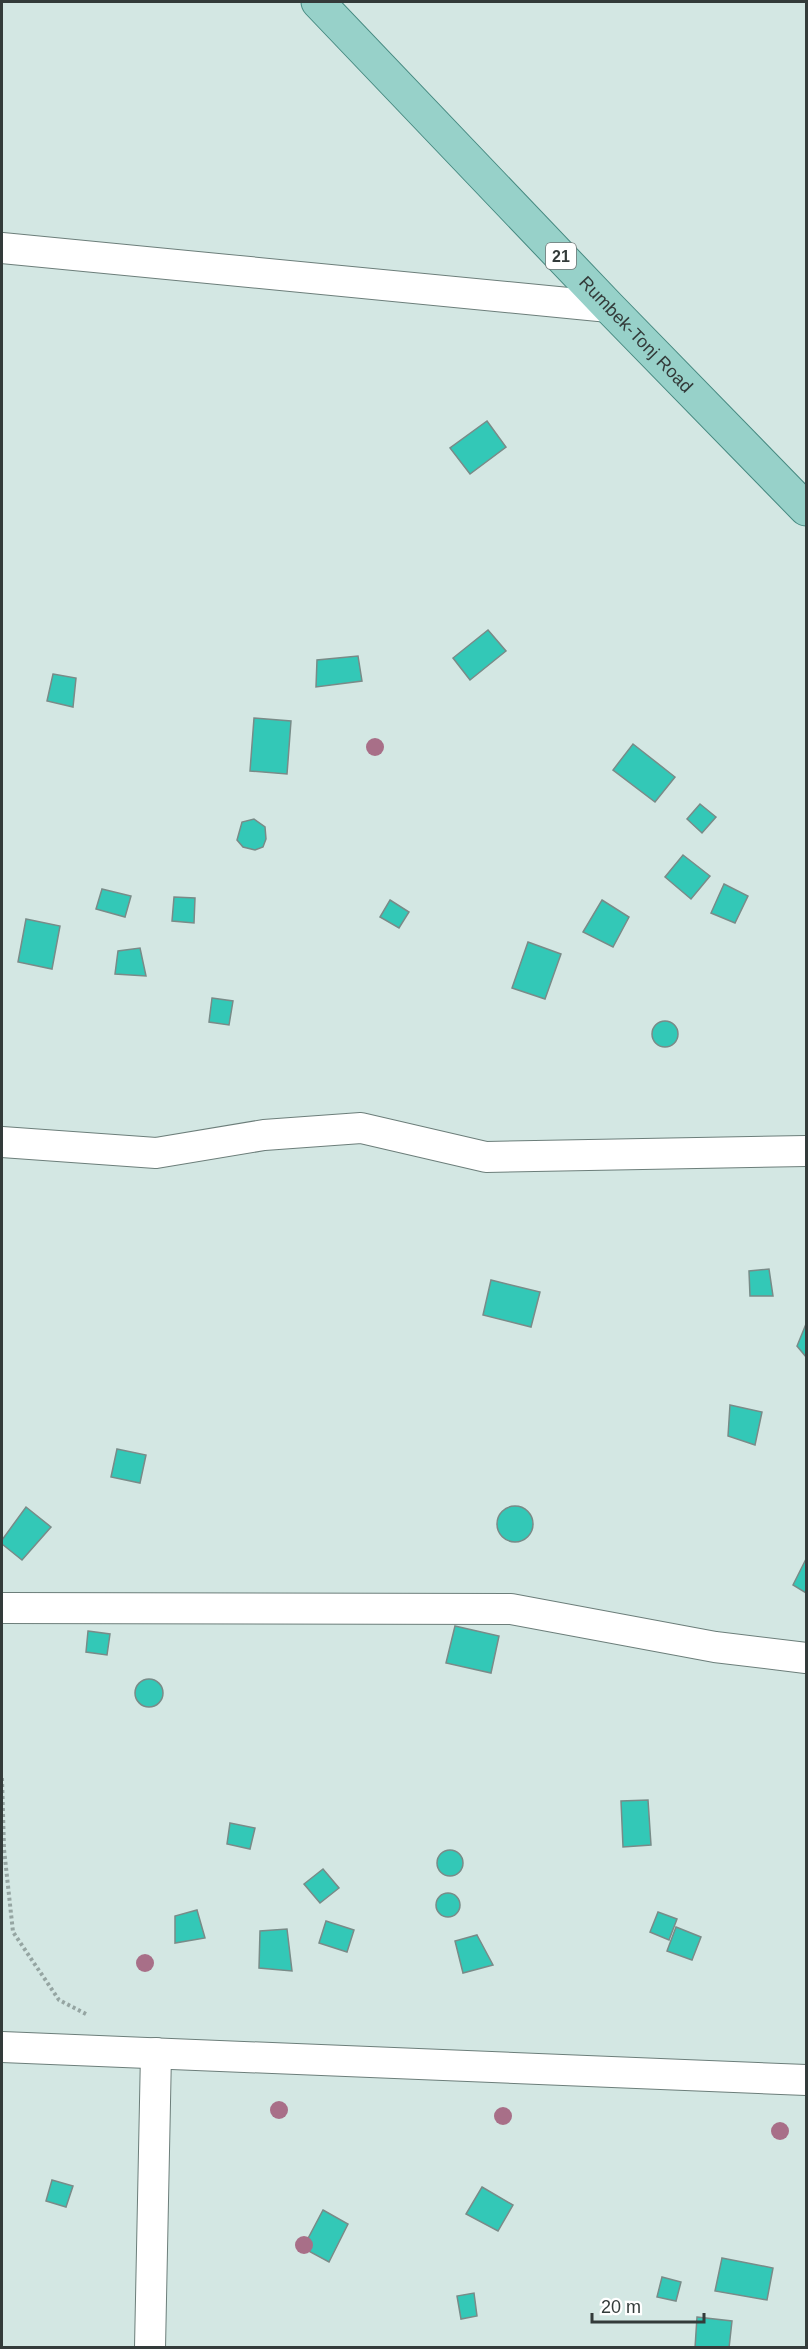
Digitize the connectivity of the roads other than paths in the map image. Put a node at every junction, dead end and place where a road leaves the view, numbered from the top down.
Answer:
1 (318, 2) edge
2 (2, 248) edge
3 (609, 307) junction
4 (807, 509) edge
5 (2, 1142) edge
6 (807, 1151) edge
7 (2, 1608) edge
8 (807, 1658) edge
9 (2, 2047) edge
10 (156, 2053) junction
11 (807, 2080) edge
12 (150, 2348) edge

1 - 3 main road, Rumbek-Tonj Road / 21
2 - 3 street
3 - 4 main road, Rumbek-Tonj Road / 21
5 - 6 street
7 - 8 street
9 - 10 street
10 - 11 street
10 - 12 street

